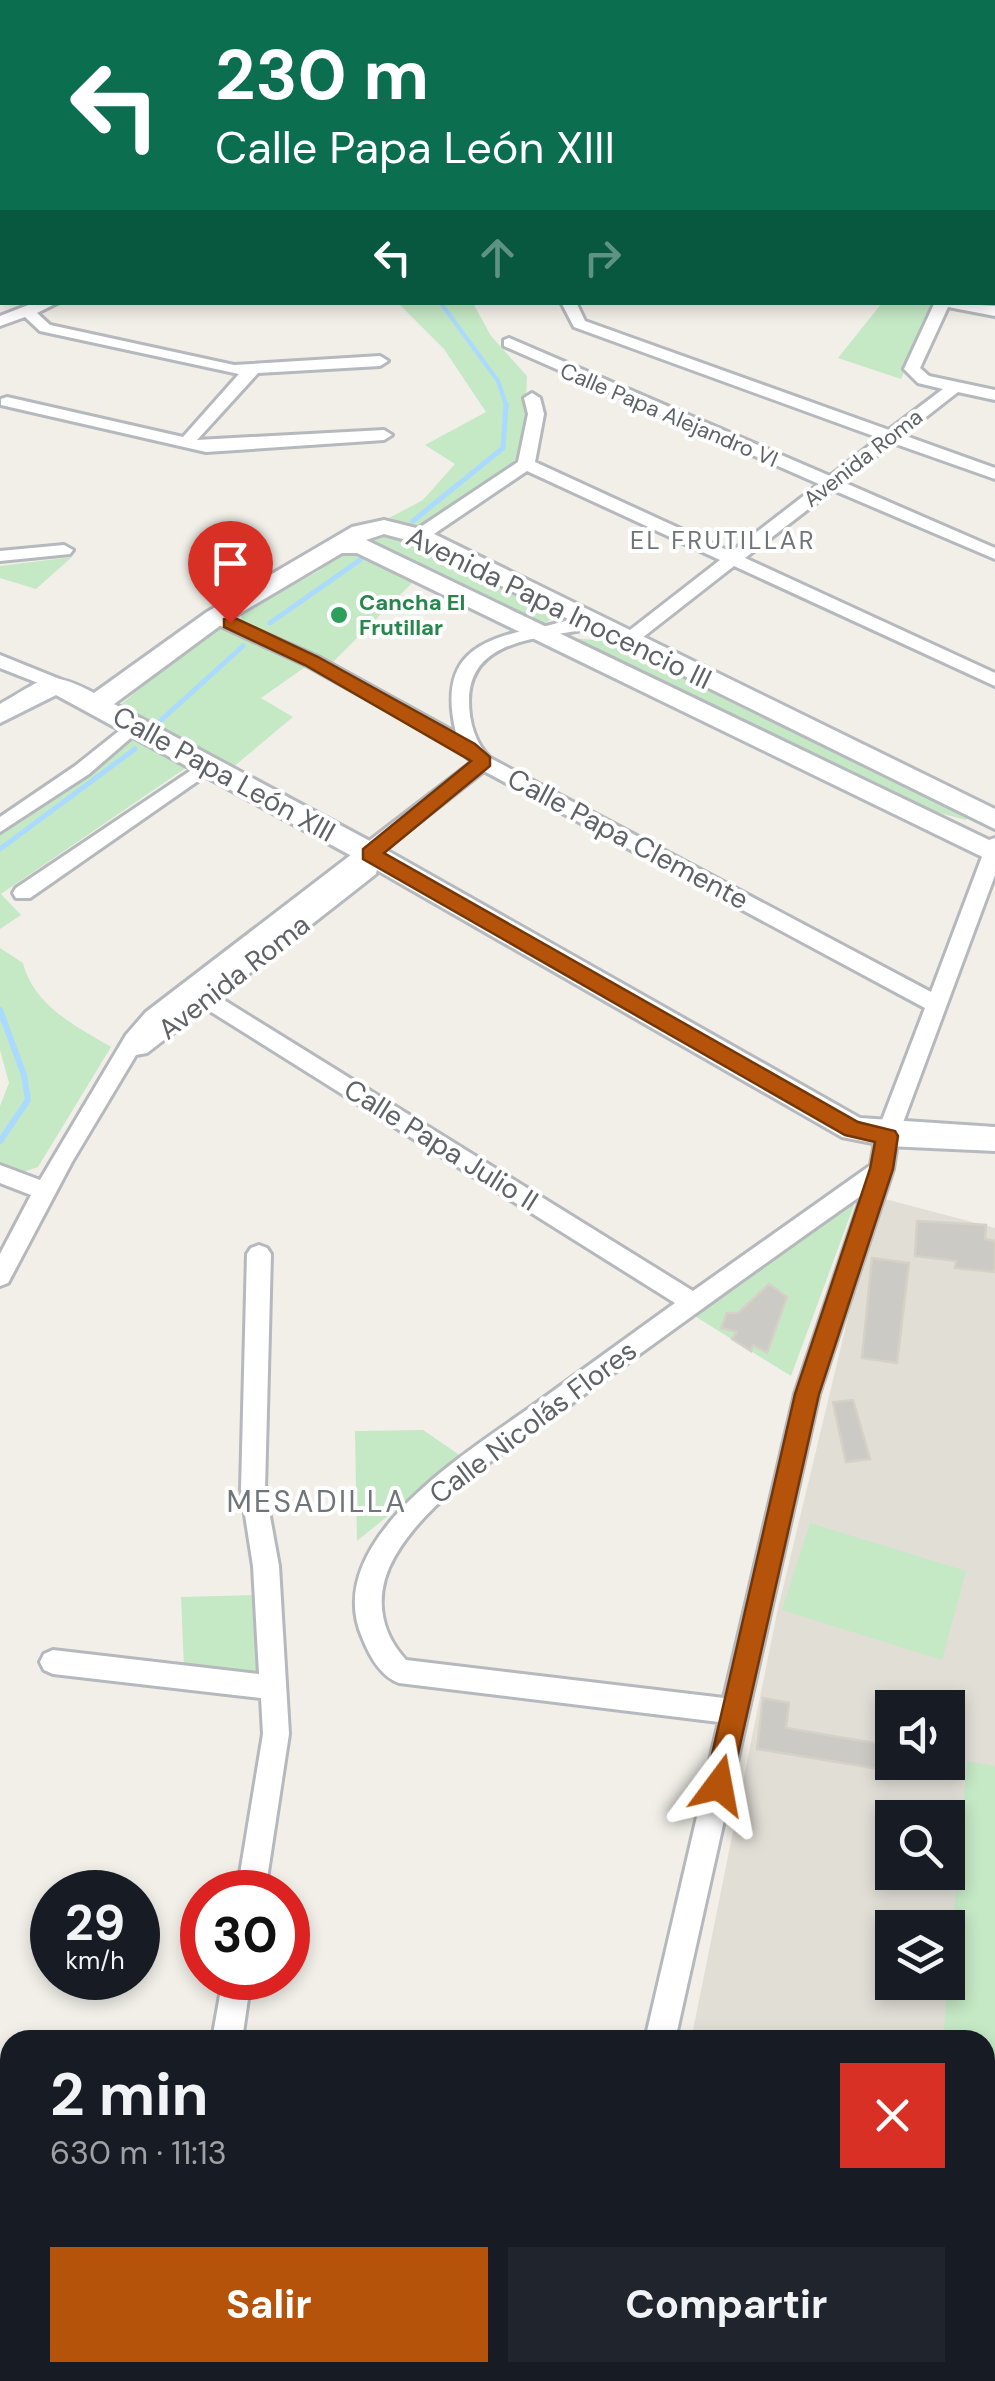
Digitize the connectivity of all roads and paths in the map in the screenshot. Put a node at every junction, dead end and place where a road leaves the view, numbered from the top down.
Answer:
1 (48, 305) edge
2 (570, 305) edge
3 (944, 305) edge
4 (962, 305) edge
5 (995, 311) edge
6 (30, 314) junction
7 (0, 320) edge
8 (509, 343) dead end
9 (380, 361) dead end
10 (252, 370) junction
11 (955, 387) junction
12 (995, 396) edge
13 (532, 398) dead end
14 (7, 402) dead end
15 (384, 435) dead end
16 (890, 438) junction
17 (186, 443) junction
18 (526, 464) junction
19 (995, 474) edge
20 (830, 484) junction
21 (420, 536) junction
22 (341, 546) junction
23 (64, 550) dead end
24 (995, 554) edge
25 (0, 556) edge
26 (732, 560) junction
27 (216, 617) junction
28 (590, 623) junction
29 (539, 634) junction
30 (628, 641) junction
31 (0, 662) edge
32 (995, 680) edge
33 (56, 684) junction
34 (97, 704) junction
35 (0, 715) edge
36 (134, 726) junction
37 (476, 755) junction
38 (208, 765) junction
39 (995, 820) edge
40 (0, 826) edge
41 (994, 851) edge
42 (370, 854) junction
43 (23, 893) dead end
44 (198, 994) junction
45 (935, 1004) junction
46 (887, 1136) junction
47 (995, 1138) edge
48 (882, 1169) junction
49 (0, 1174) edge
50 (44, 1191) junction
51 (259, 1254) dead end
52 (0, 1277) edge
53 (692, 1302) junction
54 (53, 1662) dead end
55 (276, 1688) junction
56 (736, 1712) junction
57 (254, 1870) edge
58 (233, 2000) edge
59 (229, 2030) edge
60 (662, 2030) edge

1 - 6 street
2 - 16 street
3 - 11 street, Avenida Roma
4 - 5 street
6 - 7 street
6 - 10 street
8 - 20 street, Calle Papa Alejandro VI
9 - 10 street
10 - 17 street
11 - 12 street
11 - 16 street, Avenida Roma
13 - 18 street
14 - 17 street
15 - 17 street
16 - 19 street
16 - 20 street, Avenida Roma
18 - 21 street
18 - 26 street
20 - 24 street, Calle Papa Alejandro VI
20 - 26 street, Avenida Roma
21 - 22 street, Avenida Papa Inocencio III
21 - 28 street, Avenida Papa Inocencio III
22 - 27 street
22 - 29 street, Avenida Papa Inocencio III
23 - 25 street
26 - 30 street, Avenida Roma
26 - 32 street
27 - 34 street
27 - 37 street, Calle Papa Clemente
28 - 29 street
28 - 30 street, Avenida Papa Inocencio III
29 - 37 street
29 - 41 street, Avenida Papa Inocencio III
30 - 39 street, Avenida Papa Inocencio III
31 - 33 street
33 - 34 street, Calle Papa León XIII
33 - 35 street
34 - 36 street, Calle Papa León XIII
36 - 38 street, Calle Papa León XIII
36 - 40 street
37 - 42 street, Avenida Roma
37 - 45 street, Calle Papa Clemente
38 - 42 street, Calle Papa León XIII
38 - 43 street
41 - 45 street
42 - 44 street, Avenida Roma
42 - 46 street, Calle Papa León XIII
44 - 50 street, Avenida Roma
44 - 53 street, Calle Papa Julio II
45 - 46 street
46 - 47 street, Calle Papa León XIII
46 - 48 street
48 - 53 street, Calle Nicolás Flores
48 - 56 street
49 - 50 street
50 - 52 street, Avenida Roma
51 - 55 street
53 - 56 street, Calle Nicolás Flores
54 - 55 street
55 - 57 street
56 - 60 street
58 - 59 street

